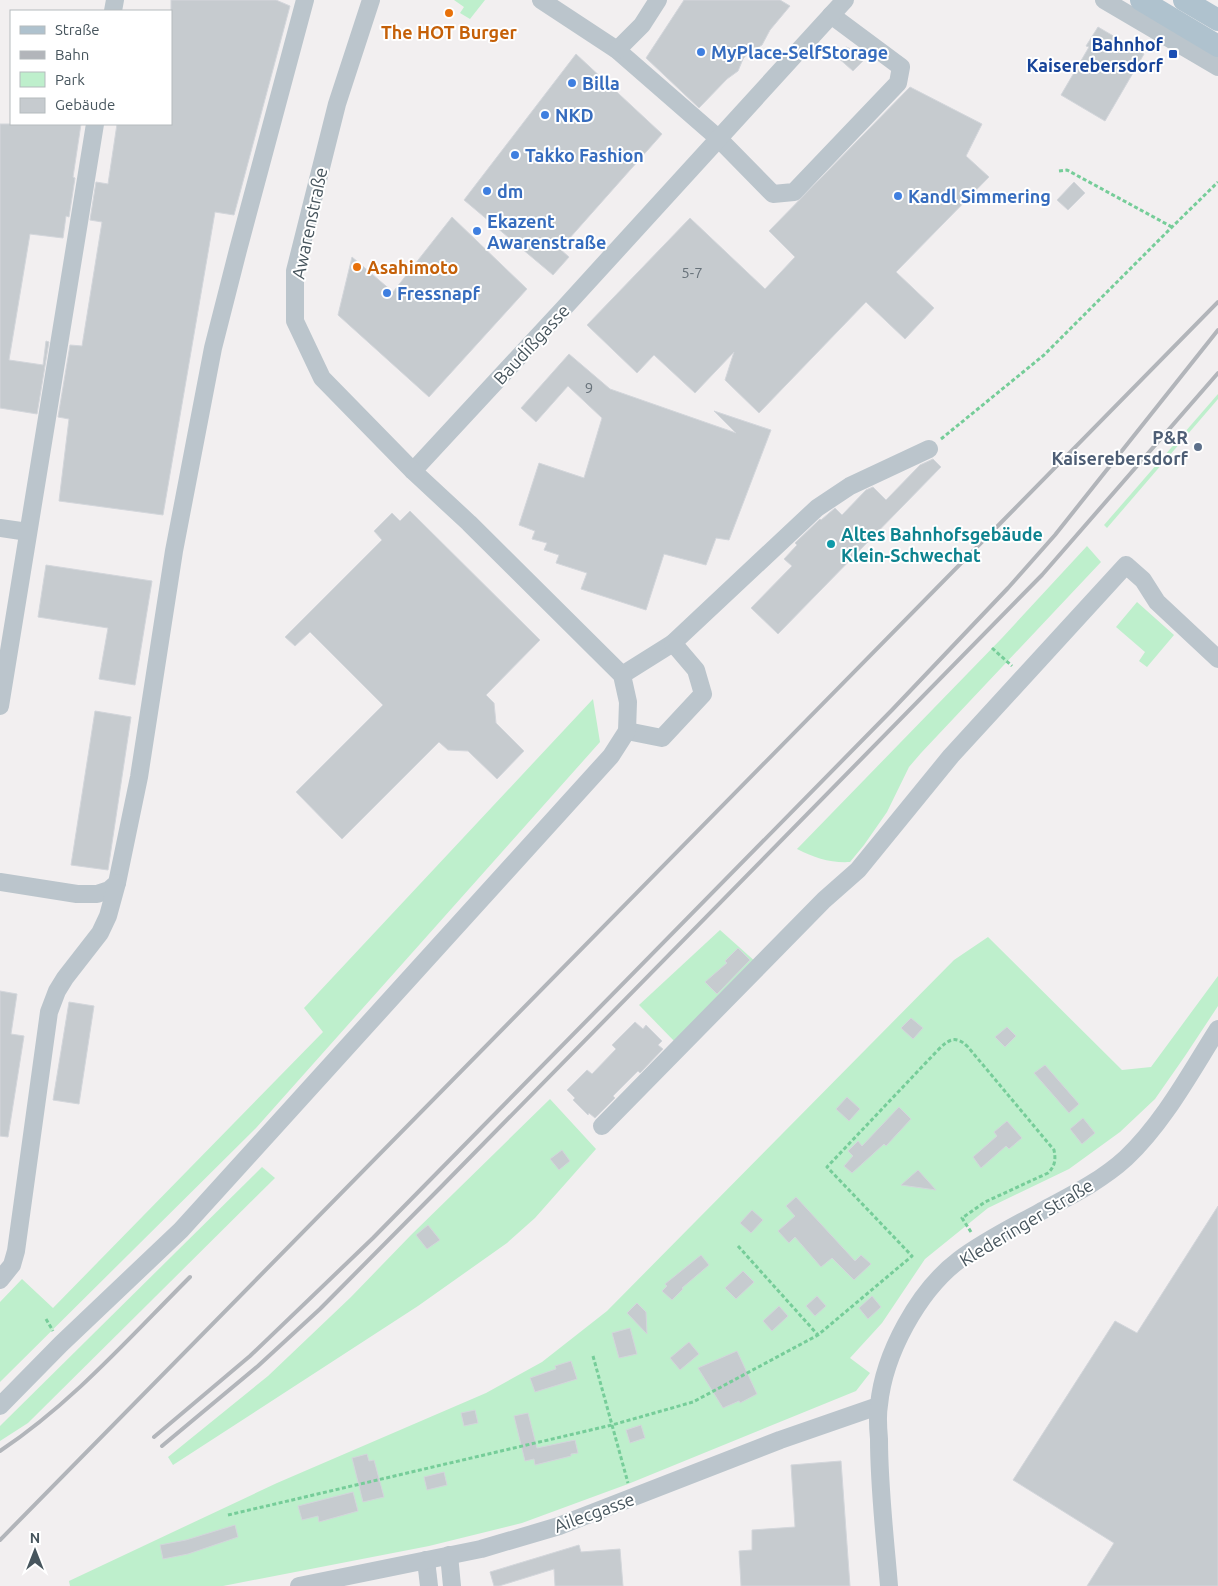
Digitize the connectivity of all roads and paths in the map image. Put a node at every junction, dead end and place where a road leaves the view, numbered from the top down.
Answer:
1 (305, 0) edge
2 (371, 0) edge
3 (541, 0) edge
4 (658, 0) edge
5 (844, 0) edge
6 (1104, 0) edge
7 (1141, 0) edge
8 (1184, 0) edge
9 (831, 15) junction
10 (1218, 20) edge
11 (1218, 46) edge
12 (617, 50) junction
13 (1218, 67) edge
14 (95, 125) edge
15 (718, 138) junction
16 (1059, 171) dead end
17 (1218, 182) edge
18 (1172, 227) junction
19 (929, 448) joint
20 (413, 471) junction
21 (0, 528) edge
22 (28, 532) junction
23 (673, 643) junction
24 (993, 649) dead end
25 (1005, 659) dead end
26 (1218, 659) edge
27 (622, 675) junction
28 (0, 706) edge
29 (627, 731) junction
30 (0, 882) edge
31 (117, 883) junction
32 (1218, 1029) edge
33 (602, 1126) dead end
34 (980, 1245) junction
35 (738, 1246) dead end
36 (0, 1280) edge
37 (818, 1335) junction
38 (593, 1356) dead end
39 (0, 1406) edge
40 (878, 1406) junction
41 (612, 1425) junction
42 (631, 1498) junction
43 (228, 1515) dead end
44 (449, 1556) junction
45 (426, 1560) junction
46 (299, 1586) edge
47 (429, 1586) edge
48 (452, 1586) edge
49 (889, 1586) edge

1 - 31 street
2 - 20 street, Awarenstraße
3 - 12 street
4 - 12 street
5 - 9 street, Baudißgasse
6 - 13 street
7 - 11 main road
8 - 10 main road
9 - 15 street, Baudißgasse
9 - 15 street
12 - 15 street
14 - 22 street
15 - 20 street, Baudißgasse
16 - 18 path
17 - 18 path
18 - 19 path
19 - 23 street
20 - 27 street
21 - 22 street
22 - 28 street
23 - 27 street
23 - 29 street
24 - 25 path
26 - 33 street
27 - 29 street
29 - 39 street
30 - 31 street
31 - 36 street
32 - 34 street, Klederinger Straße
34 - 37 path
34 - 40 street, Klederinger Straße
35 - 37 path
37 - 41 path
38 - 41 path
40 - 42 street, Ailecgasse
40 - 49 street, Klederinger Straße
41 - 42 path
41 - 43 path
42 - 44 street, Ailecgasse
44 - 45 street, Ailecgasse
44 - 48 street
45 - 46 street, Ailecgasse
45 - 47 street

